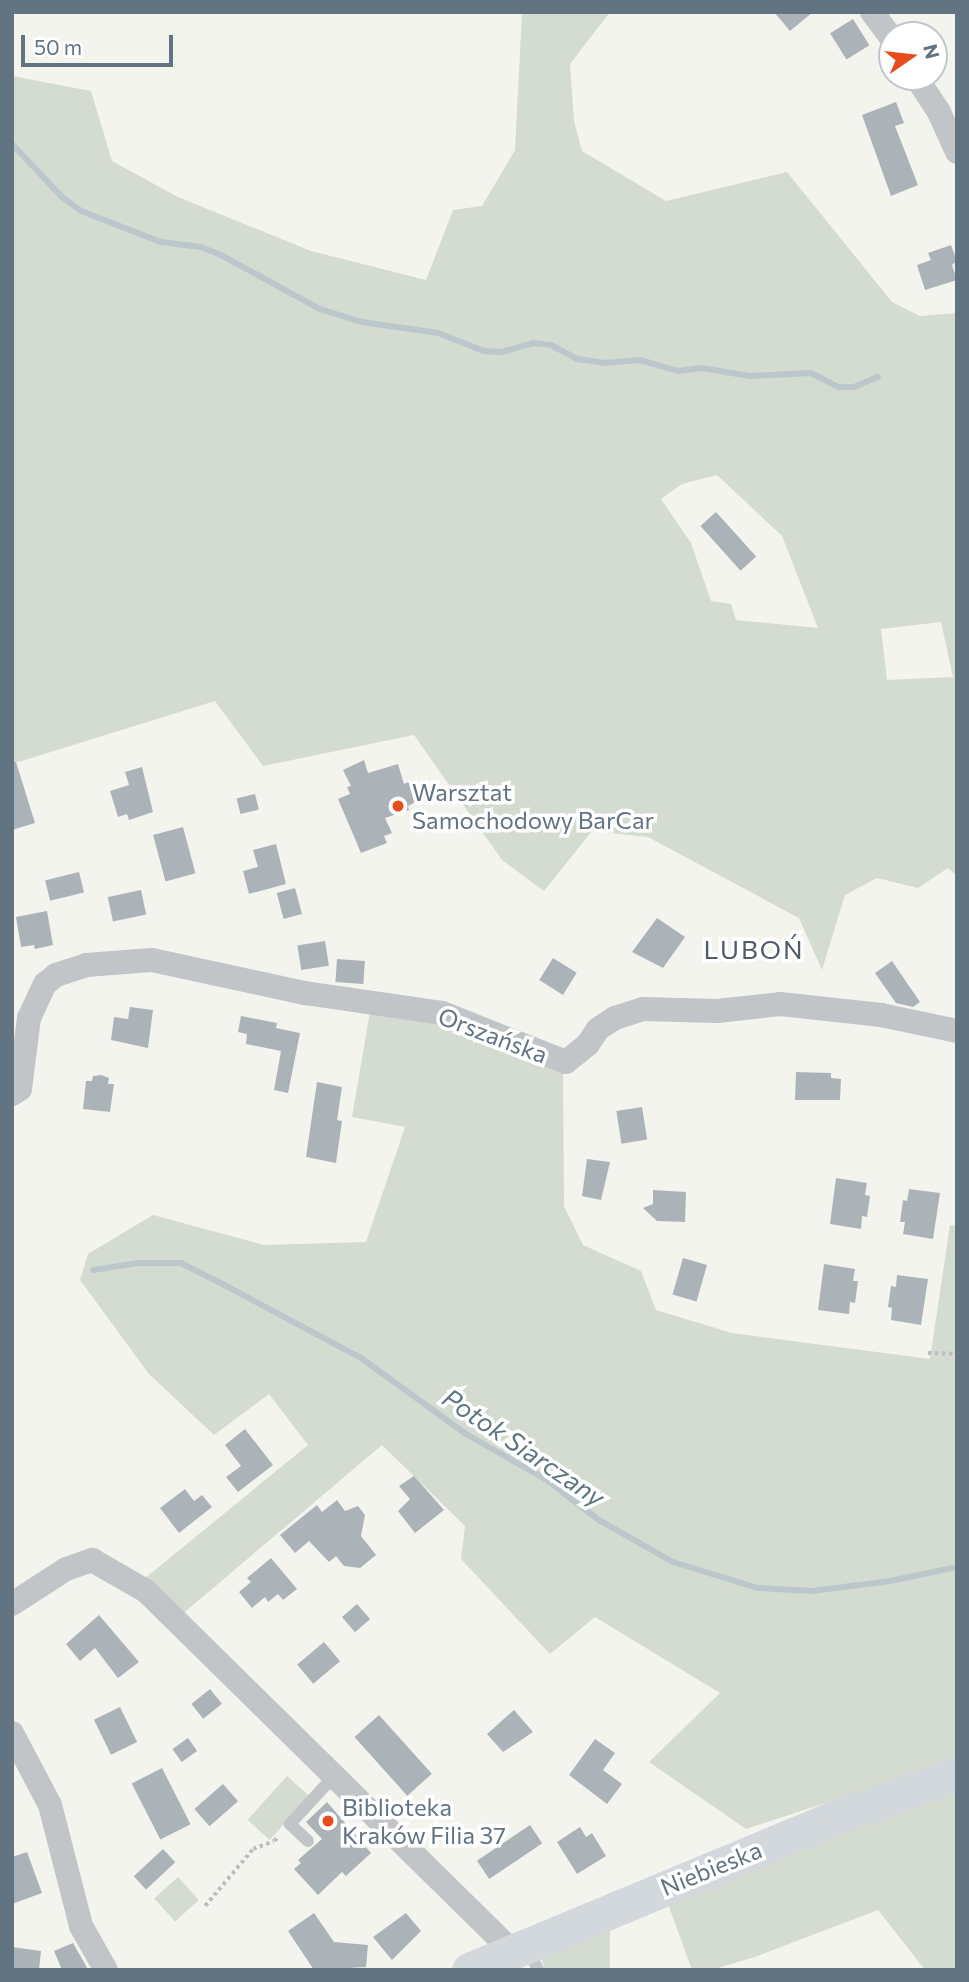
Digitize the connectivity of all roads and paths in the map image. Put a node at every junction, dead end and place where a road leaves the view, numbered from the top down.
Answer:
1 (925, 91) edge
2 (957, 152) edge
3 (957, 1031) edge
4 (12, 1094) edge
5 (928, 1353) dead end
6 (957, 1354) edge
7 (12, 1604) edge
8 (12, 1733) edge
9 (957, 1774) edge
10 (334, 1776) junction
11 (274, 1841) dead end
12 (308, 1841) dead end
13 (205, 1906) dead end
14 (524, 1955) edge
15 (106, 1970) edge
16 (469, 1970) edge

1 - 2 street
3 - 4 street, Orszańska
5 - 6 path
7 - 10 street
8 - 15 street
9 - 14 street, Niebieska
10 - 12 lane
10 - 14 street
11 - 13 path
14 - 16 street, Niebieska

